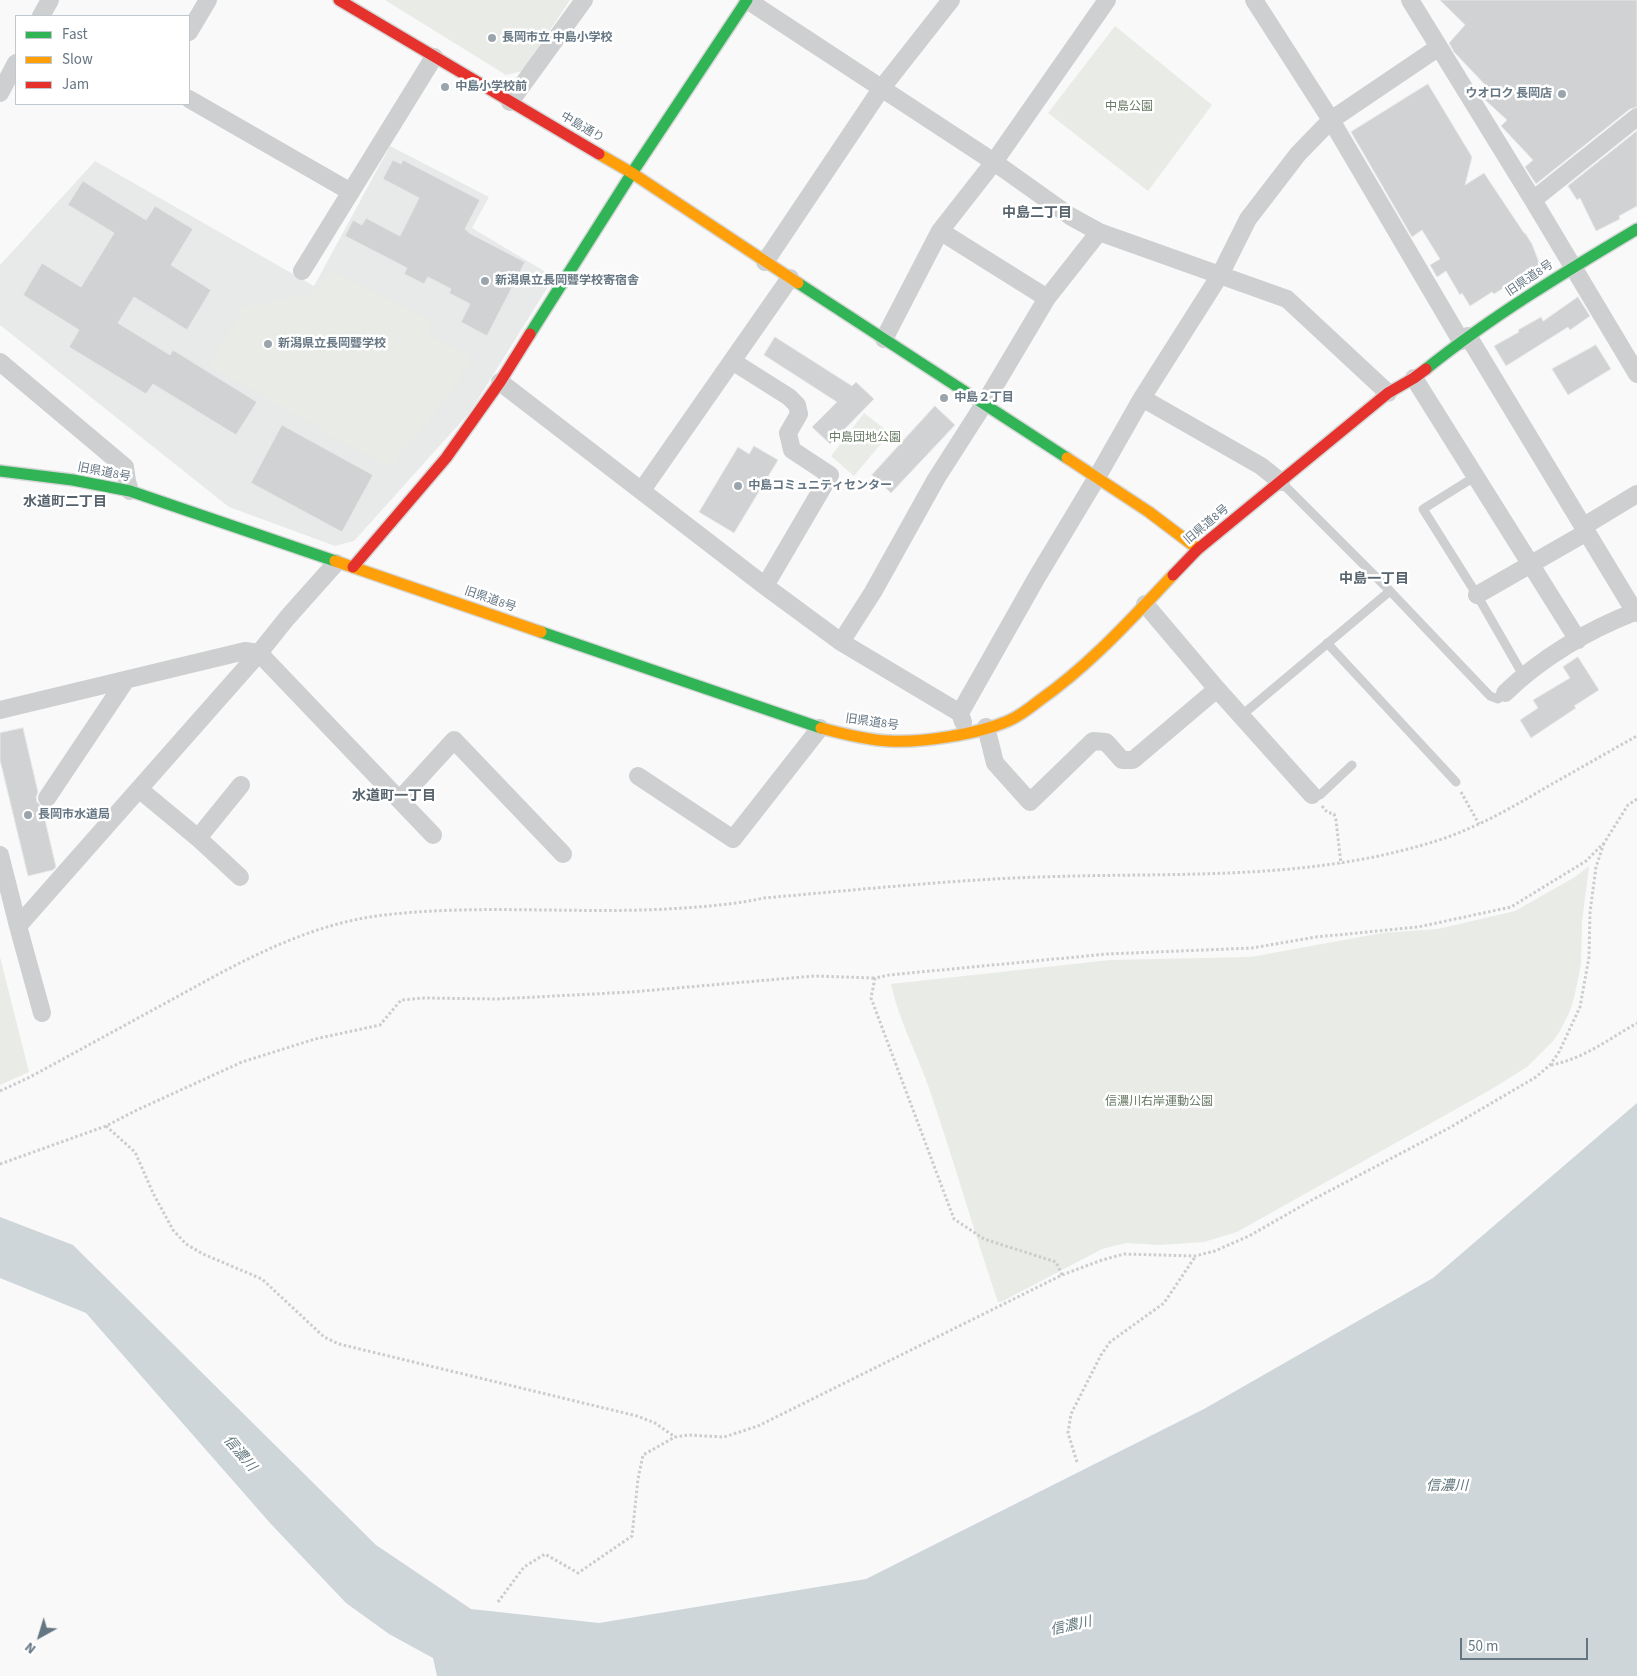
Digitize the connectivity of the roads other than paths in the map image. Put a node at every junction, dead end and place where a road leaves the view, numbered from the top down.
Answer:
1 (50, 0) edge
2 (208, 0) edge
3 (339, 0) edge
4 (584, 0) edge
5 (747, 0) edge
6 (951, 0) edge
7 (1107, 0) edge
8 (1254, 0) edge
9 (1410, 0) edge
10 (42, 15) edge
11 (190, 30) edge
12 (1439, 47) junction
13 (434, 58) junction
14 (15, 65) edge
15 (881, 89) junction
16 (1, 91) edge
17 (190, 100) edge
18 (510, 102) junction
19 (1637, 117) edge
20 (1331, 120) junction
21 (994, 162) junction
22 (632, 173) junction
23 (351, 192) junction
24 (1533, 200) junction
25 (1637, 229) edge
26 (940, 231) junction
27 (1099, 232) junction
28 (765, 262) junction
29 (1573, 267) junction
30 (302, 271) dead end
31 (1220, 274) junction
32 (790, 278) junction
33 (1046, 298) junction
34 (884, 339) junction
35 (1465, 339) junction
36 (732, 361) junction
37 (0, 362) edge
38 (1637, 374) edge
39 (1414, 378) junction
40 (500, 382) junction
41 (1388, 393) junction
42 (1142, 398) junction
43 (984, 404) junction
44 (0, 471) edge
45 (1476, 476) junction
46 (1096, 479) junction
47 (1281, 482) junction
48 (642, 490) junction
49 (130, 492) junction
50 (1637, 494) edge
51 (1586, 529) junction
52 (1198, 549) junction
53 (336, 563) junction
54 (1531, 566) junction
55 (353, 567) junction
56 (765, 586) junction
57 (1390, 591) junction
58 (1477, 596) junction
59 (1145, 604) junction
60 (1636, 612) edge
61 (1578, 640) junction
62 (842, 642) junction
63 (1327, 643) junction
64 (259, 653) junction
65 (1523, 675) junction
66 (126, 680) junction
67 (1218, 689) junction
68 (1505, 693) joint
69 (0, 710) edge
70 (960, 712) junction
71 (1242, 715) junction
72 (986, 726) junction
73 (820, 728) junction
74 (967, 733) junction
75 (1352, 764) dead end
76 (638, 776) dead end
77 (1456, 782) road end
78 (242, 785) dead end
79 (139, 789) junction
80 (1312, 795) joint
81 (47, 798) dead end
82 (400, 799) junction
83 (434, 836) dead end
84 (198, 838) junction
85 (563, 854) dead end
86 (0, 855) edge
87 (240, 877) dead end
88 (18, 926) junction
89 (42, 1013) dead end

1 - 10 street
2 - 11 street
3 - 13 street, 中島通り
4 - 18 street
5 - 15 street
5 - 22 street
6 - 15 street
7 - 21 street
8 - 20 street
9 - 12 street
12 - 20 street
12 - 24 street
13 - 18 street, 中島通り
13 - 23 street
14 - 16 street
15 - 21 street
15 - 28 street
17 - 23 street
18 - 22 street, 中島通り
19 - 24 street
20 - 31 street
20 - 35 street
21 - 26 street
21 - 27 street
22 - 28 street, 中島通り
22 - 40 street
23 - 30 street
24 - 29 street
25 - 29 street, 旧県道8号
26 - 33 street
26 - 34 street
27 - 31 street
27 - 33 street
28 - 32 street, 中島通り
29 - 35 street, 旧県道8号
29 - 38 street
31 - 41 street
31 - 42 street
32 - 34 street, 中島通り
32 - 36 street
33 - 43 street
34 - 43 street, 中島通り
35 - 39 street, 旧県道8号
35 - 51 street
36 - 48 street
36 - 56 street
37 - 49 street
39 - 41 street, 旧県道8号
39 - 45 street
40 - 48 street
40 - 55 street
41 - 47 street, 旧県道8号
42 - 46 street
42 - 47 street
43 - 46 street, 中島通り
43 - 62 street
44 - 49 street, 旧県道8号
45 - 54 street
45 - 58 lane
46 - 52 street, 中島通り
46 - 70 street
47 - 52 street, 旧県道8号
47 - 57 lane
48 - 56 street
49 - 53 street, 旧県道8号
50 - 51 street
51 - 54 street
51 - 60 street
52 - 59 street, 旧県道8号
53 - 55 street, 旧県道8号
53 - 64 street
54 - 58 street
54 - 61 street
55 - 73 street, 旧県道8号
56 - 62 street
57 - 63 lane
57 - 68 lane
58 - 65 lane
59 - 67 street
59 - 72 street, 旧県道8号
60 - 61 street
61 - 65 street
62 - 70 street
63 - 71 lane
63 - 77 lane
64 - 66 street
64 - 79 street
64 - 82 street
65 - 68 street
66 - 69 street
66 - 81 street
67 - 71 street
67 - 72 street
70 - 74 street
71 - 80 street
72 - 74 street, 旧県道8号
73 - 74 street, 旧県道8号
73 - 76 street
75 - 80 lane
78 - 84 street
79 - 84 street
79 - 88 street
82 - 83 street
82 - 85 street
84 - 87 street
86 - 88 street
88 - 89 street

